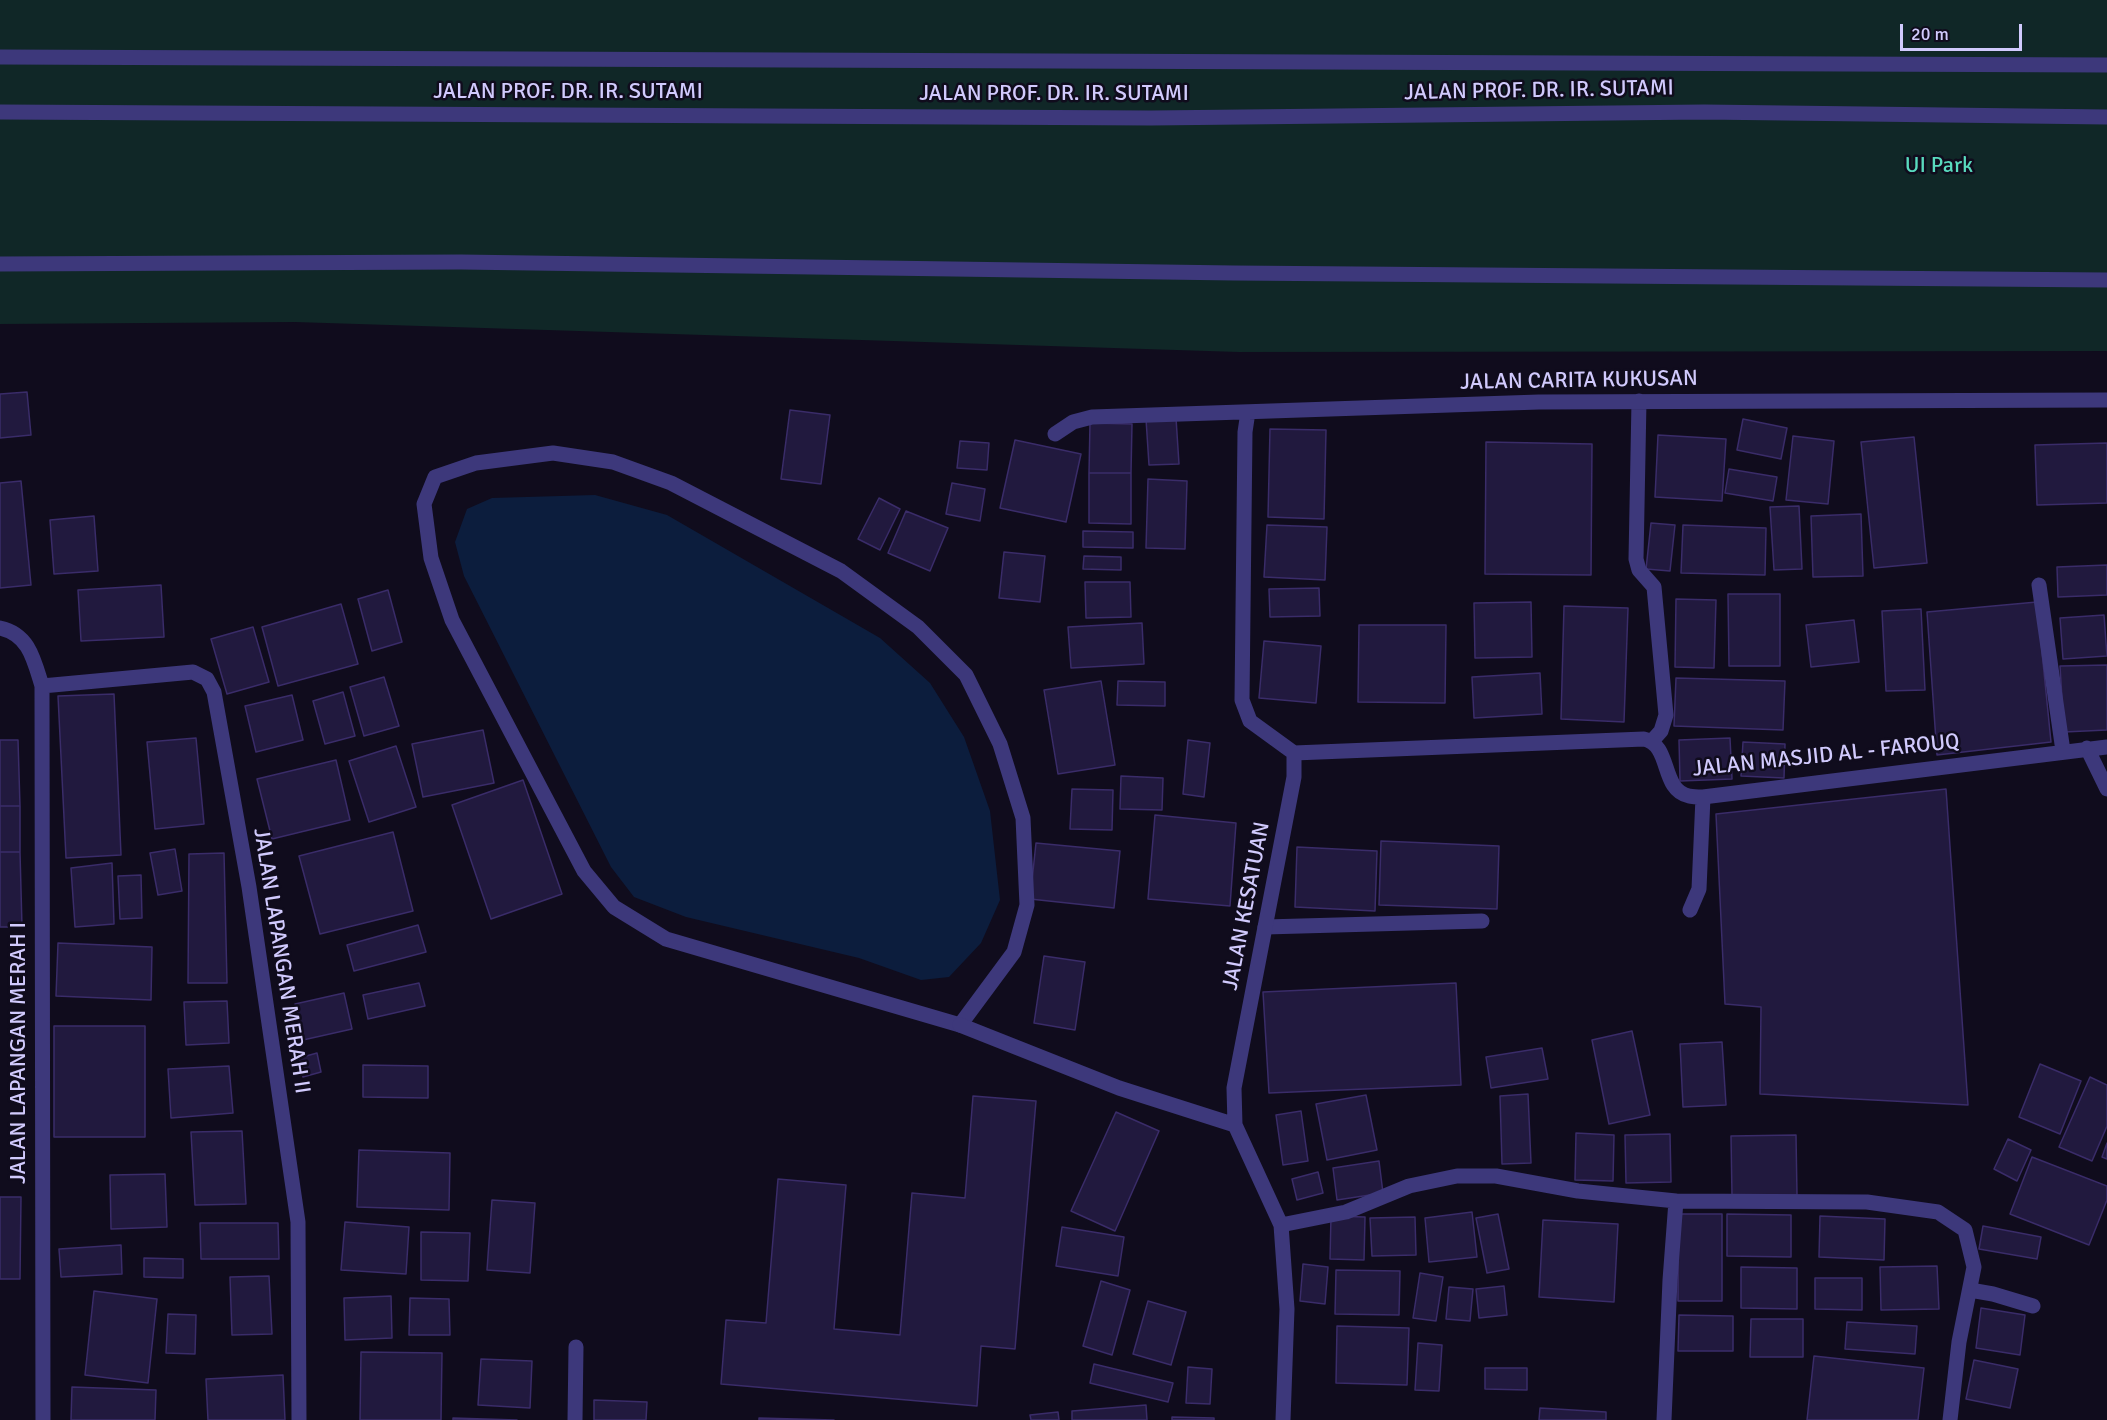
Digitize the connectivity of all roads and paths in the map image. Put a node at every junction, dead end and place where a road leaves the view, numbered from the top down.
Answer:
1 (0, 57) edge
2 (2107, 65) edge
3 (0, 112) edge
4 (2107, 117) edge
5 (0, 264) edge
6 (2107, 280) edge
7 (2107, 400) edge
8 (1639, 401) junction
9 (1248, 412) junction
10 (1055, 434) dead end
11 (2039, 585) dead end
12 (0, 628) edge
13 (42, 686) junction
14 (1652, 741) junction
15 (2107, 747) edge
16 (2087, 748) junction
17 (2063, 751) junction
18 (1294, 753) junction
19 (2107, 789) edge
20 (1703, 797) junction
21 (1690, 910) dead end
22 (1482, 921) dead end
23 (1265, 927) junction
24 (960, 1025) junction
25 (1235, 1125) junction
26 (1677, 1201) junction
27 (1281, 1225) junction
28 (1970, 1290) junction
29 (2033, 1306) dead end
30 (576, 1347) dead end
31 (43, 1420) edge
32 (299, 1420) edge
33 (575, 1420) edge
34 (1283, 1420) edge
35 (1664, 1420) edge
36 (1950, 1420) edge

1 - 2 street, JALAN PROF. DR. IR. SUTAMI
3 - 4 street, JALAN PROF. DR. IR. SUTAMI
5 - 6 street
7 - 8 street, JALAN CARITA KUKUSAN
8 - 9 street, JALAN CARITA KUKUSAN
8 - 14 street
9 - 10 street, JALAN CARITA KUKUSAN
9 - 18 street
11 - 17 street
12 - 13 street, JALAN LAPANGAN MERAH I
13 - 31 street, JALAN LAPANGAN MERAH I
13 - 32 street, JALAN LAPANGAN MERAH II
14 - 18 street
14 - 20 street, JALAN MASJID AL - FAROUQ
15 - 16 street, JALAN MASJID AL - FAROUQ
16 - 17 street, JALAN MASJID AL - FAROUQ
16 - 19 street
17 - 20 street, JALAN MASJID AL - FAROUQ
18 - 23 street, JALAN KESATUAN
20 - 21 street
22 - 23 street
23 - 25 street, JALAN KESATUAN
24 - 24 street
24 - 25 street
25 - 27 street, JALAN KESATUAN
26 - 27 street
26 - 28 street
26 - 35 street
27 - 34 street, JALAN KESATUAN
28 - 29 street
28 - 36 street
30 - 33 street

